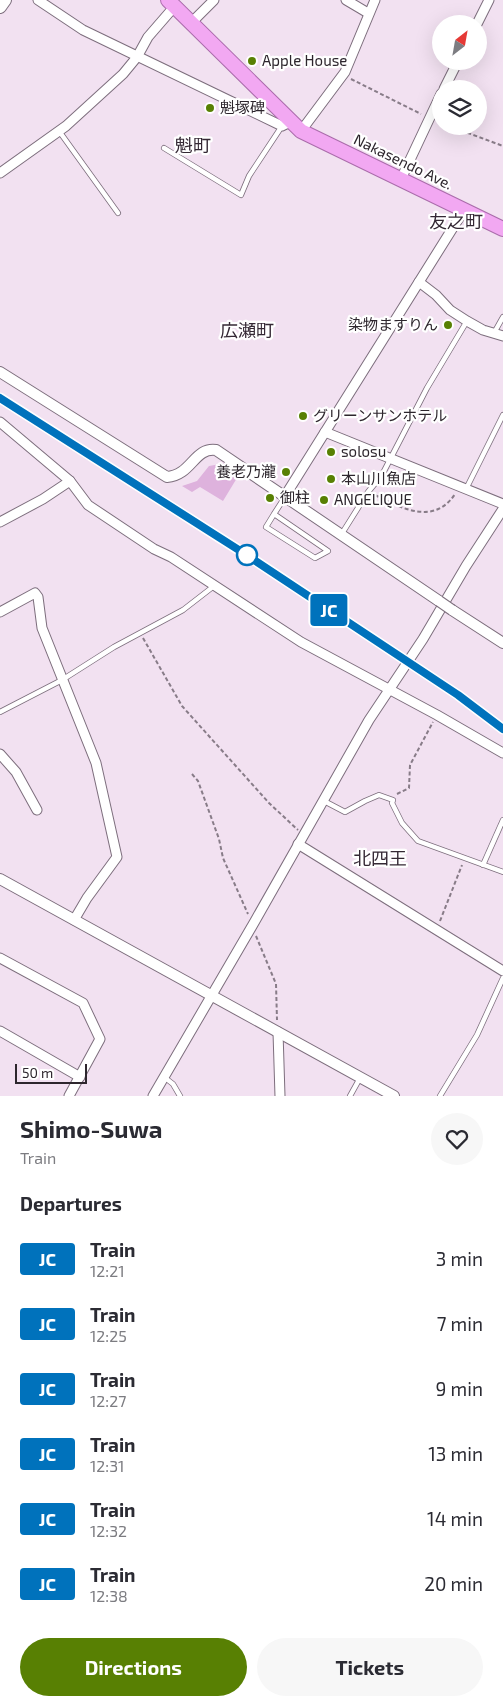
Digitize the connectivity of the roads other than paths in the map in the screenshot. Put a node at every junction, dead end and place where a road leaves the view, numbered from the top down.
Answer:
1 (5, 0) edge
2 (38, 0) edge
3 (214, 0) edge
4 (346, 0) edge
5 (375, 0) edge
6 (489, 0) edge
7 (171, 3) edge
8 (0, 7) edge
9 (368, 13) junction
10 (482, 15) edge
11 (191, 23) junction
12 (137, 57) junction
13 (432, 112) edge
14 (291, 127) junction
15 (59, 131) junction
16 (164, 148) dead end
17 (0, 173) edge
18 (401, 179) junction
19 (464, 210) junction
20 (118, 214) dead end
21 (503, 229) edge
22 (419, 282) junction
23 (503, 317) edge
24 (467, 321) junction
25 (493, 333) junction
26 (503, 336) edge
27 (0, 372) edge
28 (503, 416) edge
29 (0, 422) edge
30 (325, 432) junction
31 (391, 458) junction
32 (70, 481) junction
33 (463, 488) junction
34 (285, 496) junction
35 (503, 504) edge
36 (503, 509) edge
37 (274, 514) junction
38 (0, 522) edge
39 (341, 535) junction
40 (215, 584) junction
41 (0, 612) edge
42 (503, 643) edge
43 (62, 680) junction
44 (390, 689) junction
45 (0, 712) edge
46 (503, 753) edge
47 (0, 754) edge
48 (323, 801) junction
49 (37, 810) dead end
50 (503, 820) edge
51 (298, 844) junction
52 (483, 865) junction
53 (503, 872) edge
54 (0, 879) edge
55 (74, 920) junction
56 (0, 958) edge
57 (503, 971) edge
58 (503, 978) edge
59 (212, 995) junction
60 (0, 1031) edge
61 (278, 1032) junction
62 (164, 1076) junction
63 (80, 1077) junction
64 (360, 1078) junction
65 (69, 1096) edge
66 (153, 1096) edge
67 (180, 1096) edge
68 (280, 1096) edge
69 (350, 1096) edge
70 (394, 1096) edge
71 (440, 1096) edge

1 - 8 main road
2 - 12 street
3 - 11 street
4 - 9 street
5 - 9 street
6 - 10 street
7 - 11 highway, Nakasendo Ave.
7 - 12 street
9 - 14 street
11 - 14 highway, Nakasendo Ave.
12 - 14 street
12 - 15 street
13 - 18 street
14 - 16 lane
14 - 18 highway, Nakasendo Ave.
15 - 17 street
15 - 20 lane
18 - 19 highway, Nakasendo Ave.
19 - 21 highway, Nakasendo Ave.
19 - 22 street
22 - 24 street
22 - 30 street
23 - 25 lane
24 - 25 street
24 - 31 lane
25 - 26 street
27 - 34 street
28 - 33 lane
29 - 32 street
30 - 31 street
30 - 34 street
31 - 33 street
31 - 39 lane
32 - 38 street
32 - 40 street
33 - 35 street
34 - 37 lane
34 - 39 street
36 - 44 street
37 - 37 lane
39 - 42 street, bridge
40 - 43 lane
40 - 44 street
41 - 43 street
43 - 45 lane
43 - 55 street
44 - 46 street
44 - 48 street
47 - 49 street
48 - 51 street
48 - 52 lane
50 - 52 lane
51 - 57 street
51 - 59 street
52 - 53 lane
54 - 55 street
55 - 59 street
56 - 63 street
58 - 71 lane
59 - 61 street
59 - 62 street
60 - 63 street
61 - 64 street
61 - 68 street
62 - 66 street
62 - 67 lane
63 - 65 street
64 - 69 lane
64 - 70 street

